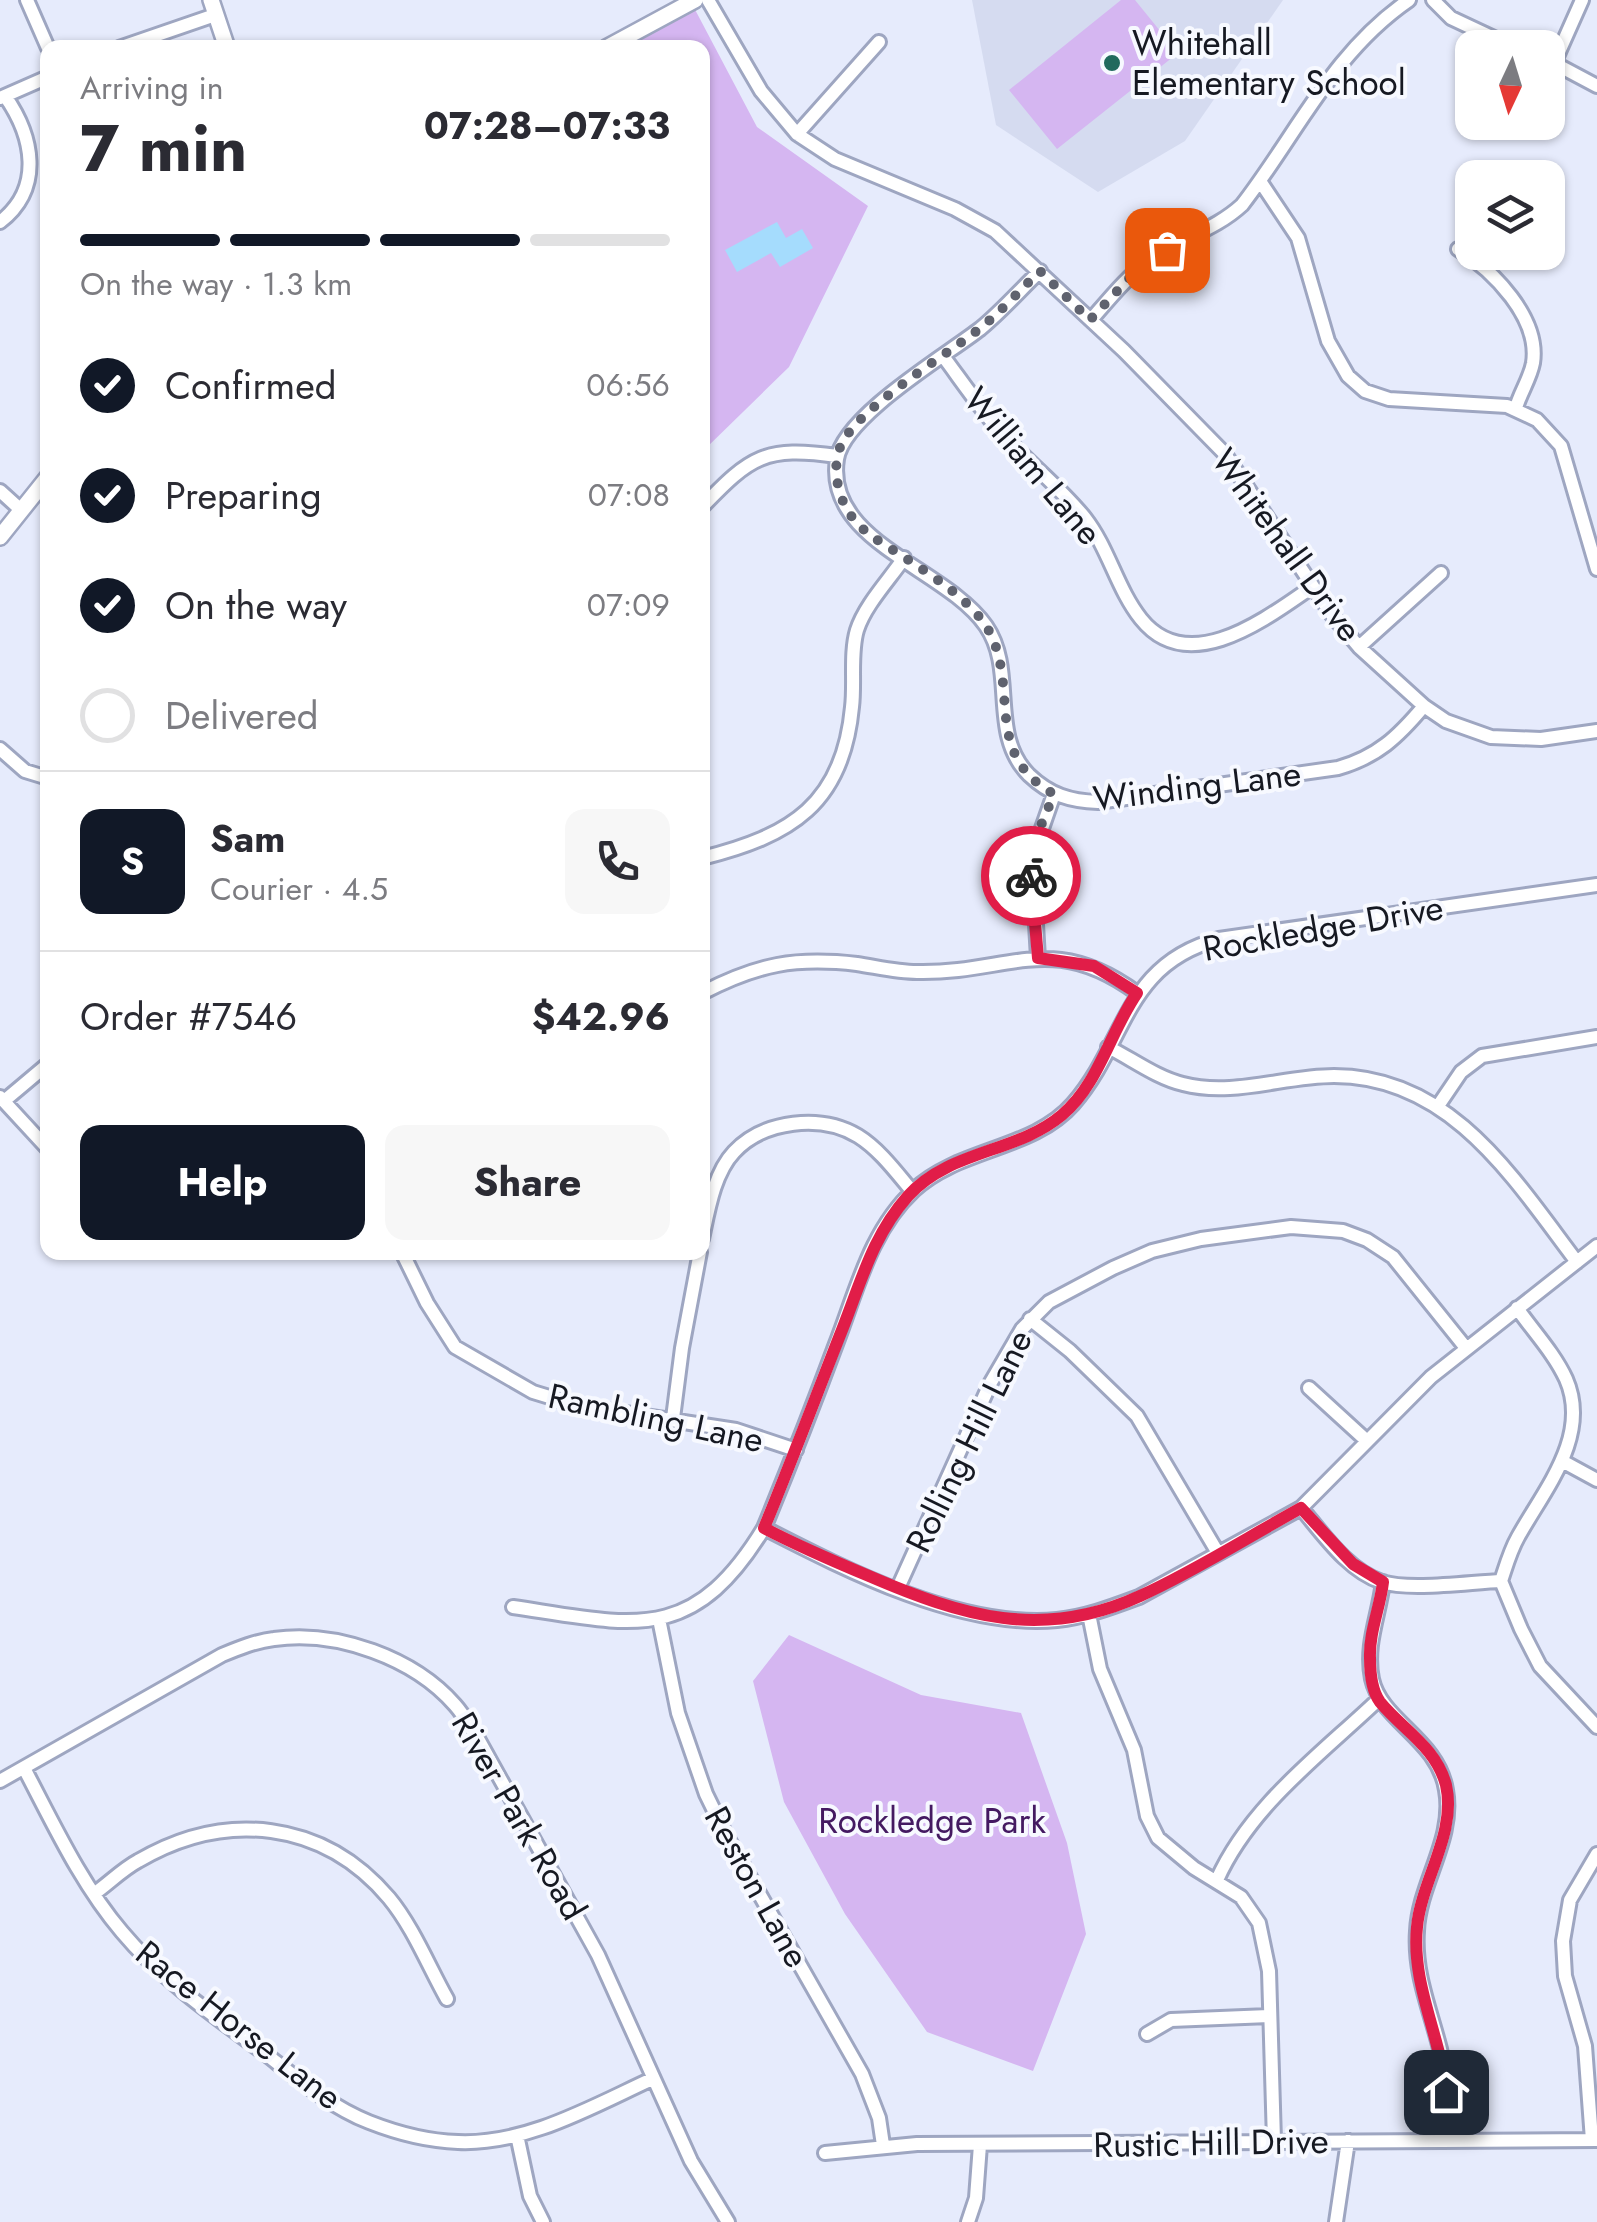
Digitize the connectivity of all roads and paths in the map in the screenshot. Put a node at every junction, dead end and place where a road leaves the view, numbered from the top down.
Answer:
1 (27, 0) edge
2 (695, 0) edge
3 (708, 0) edge
4 (1409, 0) edge
5 (1433, 0) edge
6 (1582, 0) edge
7 (213, 7) edge
8 (1477, 30) edge
9 (1565, 34) edge
10 (44, 40) edge
11 (137, 40) edge
12 (223, 40) edge
13 (621, 40) edge
14 (879, 42) dead end
15 (1565, 69) edge
16 (40, 81) edge
17 (1597, 86) edge
18 (3, 97) edge
19 (797, 134) junction
20 (1260, 181) junction
21 (0, 222) edge
22 (1487, 270) edge
23 (1040, 271) junction
24 (1090, 320) junction
25 (944, 356) junction
26 (1516, 408) junction
27 (838, 456) junction
28 (40, 487) edge
29 (0, 491) edge
30 (710, 499) edge
31 (22, 510) junction
32 (0, 537) edge
33 (904, 558) junction
34 (1597, 569) edge
35 (1441, 573) dead end
36 (1312, 587) junction
37 (1360, 647) junction
38 (1424, 706) junction
39 (1597, 731) edge
40 (0, 749) edge
41 (40, 776) edge
42 (1054, 794) junction
43 (710, 855) edge
44 (1597, 885) edge
45 (1038, 958) junction
46 (710, 989) edge
47 (1137, 993) junction
48 (1597, 1037) edge
49 (1108, 1047) junction
50 (40, 1070) edge
51 (2, 1099) edge
52 (1438, 1106) junction
53 (40, 1140) edge
54 (912, 1191) junction
55 (710, 1210) edge
56 (1597, 1246) edge
57 (406, 1260) edge
58 (698, 1260) edge
59 (1577, 1262) junction
60 (1516, 1308) junction
61 (1030, 1319) junction
62 (1466, 1348) junction
63 (1309, 1388) dead end
64 (674, 1418) junction
65 (1368, 1441) junction
66 (796, 1450) junction
67 (1562, 1461) junction
68 (1597, 1480) edge
69 (1301, 1508) junction
70 (764, 1528) junction
71 (1218, 1553) junction
72 (1501, 1581) junction
73 (1383, 1582) junction
74 (898, 1588) junction
75 (513, 1607) dead end
76 (1089, 1614) junction
77 (659, 1619) junction
78 (1378, 1700) junction
79 (1597, 1728) edge
80 (24, 1768) junction
81 (0, 1781) edge
82 (1597, 1854) edge
83 (1217, 1880) junction
84 (95, 1893) junction
85 (448, 1999) dead end
86 (1270, 2016) junction
87 (1147, 2034) dead end
88 (652, 2079) junction
89 (517, 2135) junction
90 (1451, 2140) junction
91 (1595, 2140) edge
92 (1274, 2141) junction
93 (1348, 2142) junction
94 (883, 2145) junction
95 (980, 2145) junction
96 (825, 2154) dead end
97 (543, 2222) edge
98 (728, 2222) edge
99 (968, 2222) edge
100 (1336, 2222) edge

1 - 10 street
2 - 13 street
3 - 19 street, Whitehall Drive
4 - 20 street
5 - 8 street
6 - 9 street
7 - 11 street
7 - 12 street
14 - 19 street
15 - 17 street
16 - 18 street
18 - 21 street
19 - 23 street, Whitehall Drive
20 - 24 street
20 - 26 street
22 - 26 street
23 - 24 street, Whitehall Drive
23 - 25 street
24 - 36 street, Whitehall Drive
25 - 27 street
25 - 36 street, William Lane
26 - 34 street
27 - 30 street
27 - 33 street, Winding Lane
28 - 31 street
29 - 31 street
31 - 32 street
33 - 42 street, Winding Lane
33 - 43 street
35 - 37 street
36 - 37 street, Whitehall Drive
37 - 38 street, Whitehall Drive
38 - 39 street, Whitehall Drive
38 - 42 street, Winding Lane
40 - 41 street
42 - 45 street
44 - 47 street, Rockledge Drive
45 - 46 street
45 - 47 street
47 - 49 street, Rockledge Drive
48 - 52 street
49 - 52 street
49 - 54 street, Rockledge Drive
50 - 51 street
51 - 53 street
52 - 59 street
54 - 55 street
54 - 66 street, Rockledge Drive
56 - 59 street
57 - 64 street, Rambling Lane
58 - 64 street
59 - 60 street
60 - 62 street
60 - 67 street
61 - 62 street, Rolling Hill Lane
61 - 71 street
61 - 74 street, Rolling Hill Lane
62 - 65 street
63 - 65 street
64 - 66 street, Rambling Lane
65 - 69 street
66 - 70 street, Rockledge Drive
67 - 68 street
67 - 72 street
69 - 71 street
69 - 73 street
70 - 74 street
70 - 77 street, Rockledge Drive
71 - 76 street
72 - 73 street
72 - 79 street
73 - 78 street
74 - 76 street
75 - 77 street, Rockledge Drive
76 - 83 street
77 - 94 street, Reston Lane
78 - 83 street
78 - 90 street
80 - 81 street, River Park Road
80 - 84 street, Race Horse Lane
80 - 88 street, River Park Road
82 - 91 street
83 - 86 street
84 - 85 street
84 - 89 street, Race Horse Lane
86 - 87 street
86 - 92 street
88 - 89 street, Race Horse Lane
88 - 98 street, River Park Road
89 - 97 street
90 - 91 street, Rustic Hill Drive
90 - 93 street, Rustic Hill Drive
92 - 93 street, Rustic Hill Drive
92 - 95 street, Rustic Hill Drive
93 - 100 street
94 - 95 street, Rustic Hill Drive
94 - 96 street, Rustic Hill Drive
95 - 99 street

